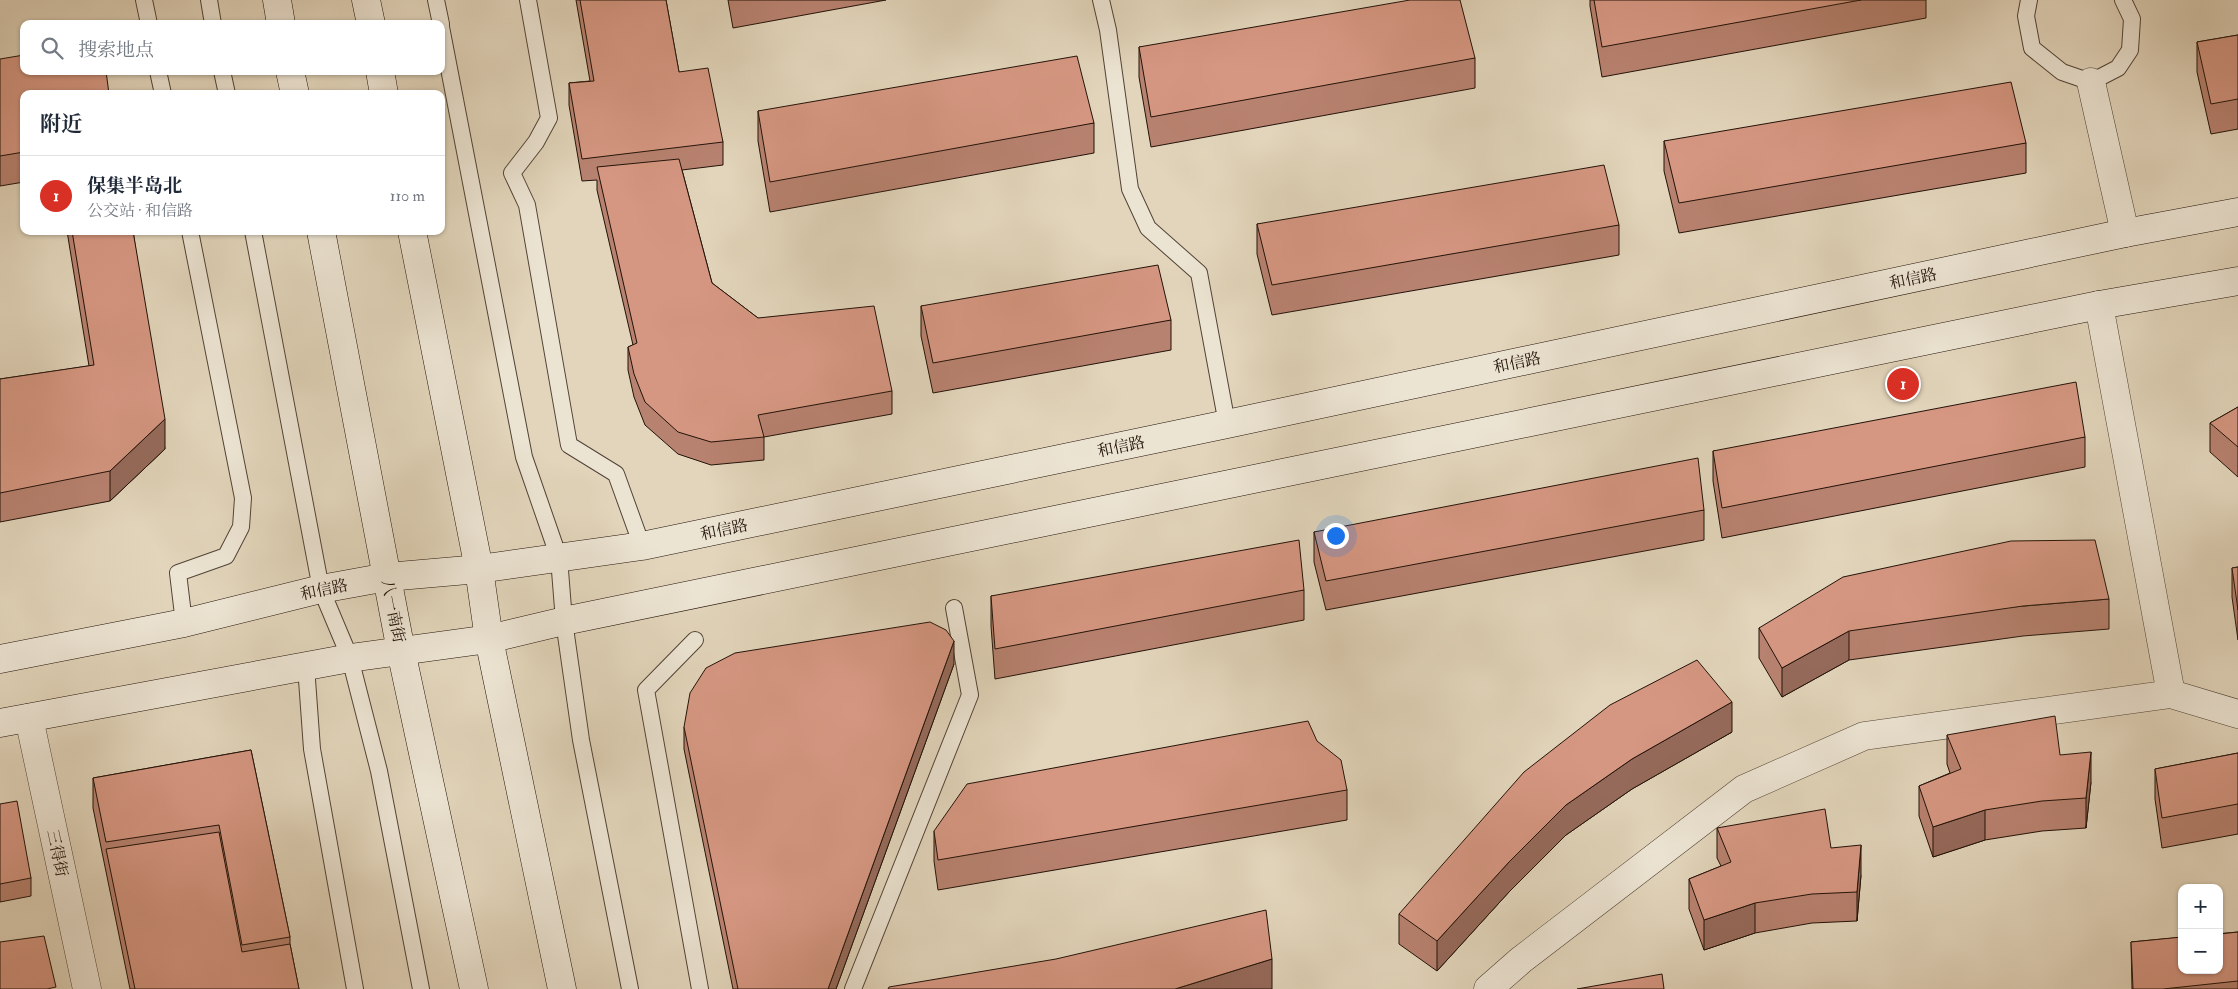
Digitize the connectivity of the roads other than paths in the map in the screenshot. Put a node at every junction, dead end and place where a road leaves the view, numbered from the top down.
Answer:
1 (144, 0) edge
2 (209, 0) edge
3 (277, 0) edge
4 (366, 0) edge
5 (436, 0) edge
6 (528, 0) edge
7 (1101, 0) edge
8 (2029, 0) edge
9 (2124, 0) edge
10 (147, 20) edge
11 (212, 20) edge
12 (280, 20) edge
13 (369, 20) edge
14 (440, 20) edge
15 (445, 46) edge
16 (159, 75) edge
17 (223, 75) edge
18 (291, 75) edge
19 (381, 75) edge
20 (2091, 82) junction
21 (161, 90) edge
22 (226, 90) edge
23 (294, 90) edge
24 (383, 90) edge
25 (2238, 212) edge
26 (2125, 232) junction
27 (191, 235) edge
28 (254, 235) edge
29 (322, 235) edge
30 (413, 235) edge
31 (2238, 280) edge
32 (2099, 305) junction
33 (1227, 424) junction
34 (642, 546) junction
35 (559, 558) junction
36 (478, 569) junction
37 (387, 577) junction
38 (320, 589) junction
39 (954, 608) dead end
40 (564, 621) junction
41 (184, 623) junction
42 (489, 639) junction
43 (695, 640) dead end
44 (401, 651) junction
45 (350, 658) junction
46 (0, 659) edge
47 (306, 666) junction
48 (2171, 694) junction
49 (2238, 714) edge
50 (29, 718) junction
51 (0, 724) edge
52 (87, 989) edge
53 (355, 989) edge
54 (421, 989) edge
55 (474, 989) edge
56 (562, 989) edge
57 (630, 989) edge
58 (700, 989) edge
59 (853, 989) edge
60 (1488, 989) edge

1 - 10 lane
2 - 11 lane
3 - 12 street
4 - 13 street
5 - 14 lane
6 - 34 lane
7 - 33 lane
8 - 20 lane
9 - 20 lane
15 - 35 lane
16 - 21 lane
17 - 22 lane
18 - 23 street
19 - 24 street
20 - 26 street
25 - 26 street, 和信路
26 - 33 street, 和信路
27 - 41 lane
28 - 38 lane
29 - 37 street, 八一南街
30 - 36 street
31 - 32 street
32 - 40 street
32 - 48 street
33 - 34 street, 和信路
34 - 35 street, 和信路
35 - 36 street, 和信路
35 - 40 lane
36 - 37 street, 和信路
36 - 42 street
37 - 38 street, 和信路
37 - 44 street, 八一南街
38 - 41 street, 和信路
38 - 45 lane
39 - 59 lane
40 - 42 street
40 - 57 lane
41 - 46 street, 和信路
42 - 44 street
42 - 56 street
43 - 58 lane
44 - 45 street
44 - 55 street, 八一南街
45 - 47 street
45 - 54 lane
47 - 50 street
47 - 53 lane
48 - 49 street
48 - 60 street
50 - 51 street
50 - 52 street, 三得街

